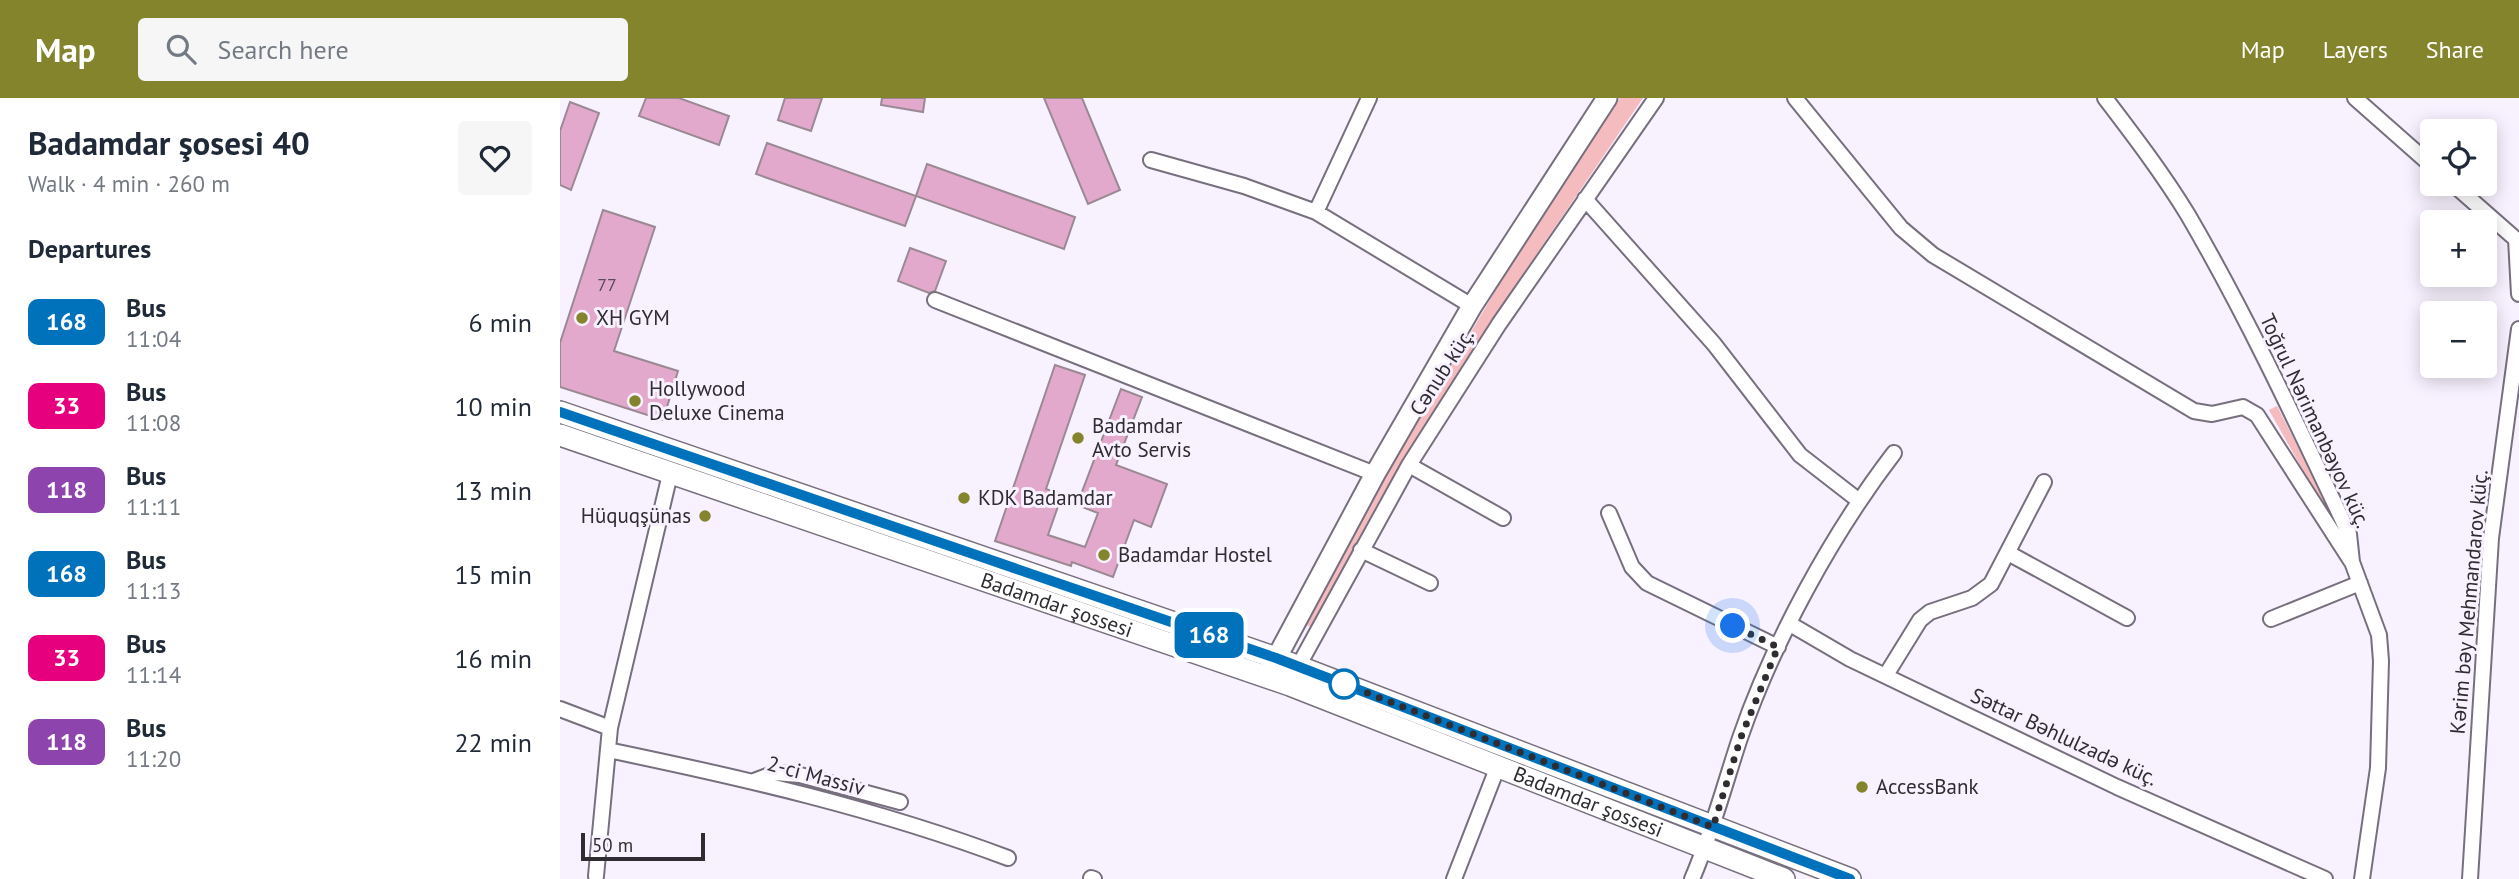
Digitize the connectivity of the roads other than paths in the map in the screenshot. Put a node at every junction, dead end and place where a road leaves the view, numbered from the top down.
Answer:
1 (1369, 98) edge
2 (1607, 98) edge
3 (1656, 98) edge
4 (1795, 98) edge
5 (2105, 98) edge
6 (2355, 98) edge
7 (2420, 155) edge
8 (1151, 160) dead end
9 (2467, 196) edge
10 (1585, 199) junction
11 (1316, 212) junction
12 (2518, 241) edge
13 (2519, 294) edge
14 (935, 300) dead end
15 (1472, 306) junction
16 (2519, 329) edge
17 (560, 412) edge
18 (560, 435) edge
19 (1894, 453) dead end
20 (1409, 465) junction
21 (670, 474) junction
22 (1375, 474) junction
23 (2044, 482) dead end
24 (1858, 500) junction
25 (1609, 513) dead end
26 (1503, 519) dead end
27 (1361, 550) junction
28 (2010, 554) junction
29 (2352, 562) junction
30 (1430, 583) dead end
31 (2360, 583) junction
32 (2127, 618) dead end
33 (2271, 619) dead end
34 (1790, 624) junction
35 (1778, 647) junction
36 (1272, 668) junction
37 (1886, 675) junction
38 (1294, 676) junction
39 (560, 709) edge
40 (610, 728) junction
41 (608, 750) junction
42 (1498, 766) junction
43 (754, 781) junction
44 (900, 802) dead end
45 (1713, 827) junction
46 (1705, 850) junction
47 (1008, 858) dead end
48 (596, 876) dead end
49 (1454, 879) edge
50 (1692, 879) edge
51 (1784, 879) edge
52 (1850, 879) edge
53 (2325, 879) edge
54 (2362, 879) edge
55 (2470, 879) edge

1 - 11 street
2 - 15 street, Cənub küç.
3 - 10 street, Cənub küç.
4 - 29 street
5 - 29 street, Toğrul Nərimanbəyov küç.
6 - 7 street
8 - 11 street
9 - 12 street
10 - 20 street, Cənub küç.
10 - 24 street
11 - 15 street
12 - 13 street
14 - 22 street
15 - 22 street, Cənub küç.
16 - 55 street, Kərim bəy Mehmandarov küç.
17 - 36 main road, Badamdar şossesi
18 - 21 main road, Badamdar şossesi
19 - 24 street
20 - 26 street
20 - 27 street, Cənub küç.
21 - 36 main road, Badamdar şossesi
21 - 40 street
22 - 36 street, Cənub küç.
23 - 28 street
24 - 34 street
25 - 35 street
27 - 30 street
27 - 38 street, Cənub küç.
28 - 32 street
28 - 37 street
29 - 31 street, Toğrul Nərimanbəyov küç.
31 - 33 street
31 - 54 street, Toğrul Nərimanbəyov küç.
34 - 35 street
34 - 37 street, Səttar Bəhlulzadə küç.
35 - 45 street
36 - 38 main road, Badamdar şossesi
37 - 53 street, Səttar Bəhlulzadə küç.
38 - 42 main road, Badamdar şossesi
38 - 45 main road, Badamdar şossesi
39 - 40 street
40 - 41 street
41 - 43 street, 2-ci Massiv
41 - 48 street
42 - 46 main road, Badamdar şossesi
42 - 49 street
43 - 44 street
43 - 47 street, 2-ci Massiv
45 - 46 street
45 - 52 main road, Badamdar şossesi
46 - 50 street
46 - 51 main road, Badamdar şossesi

